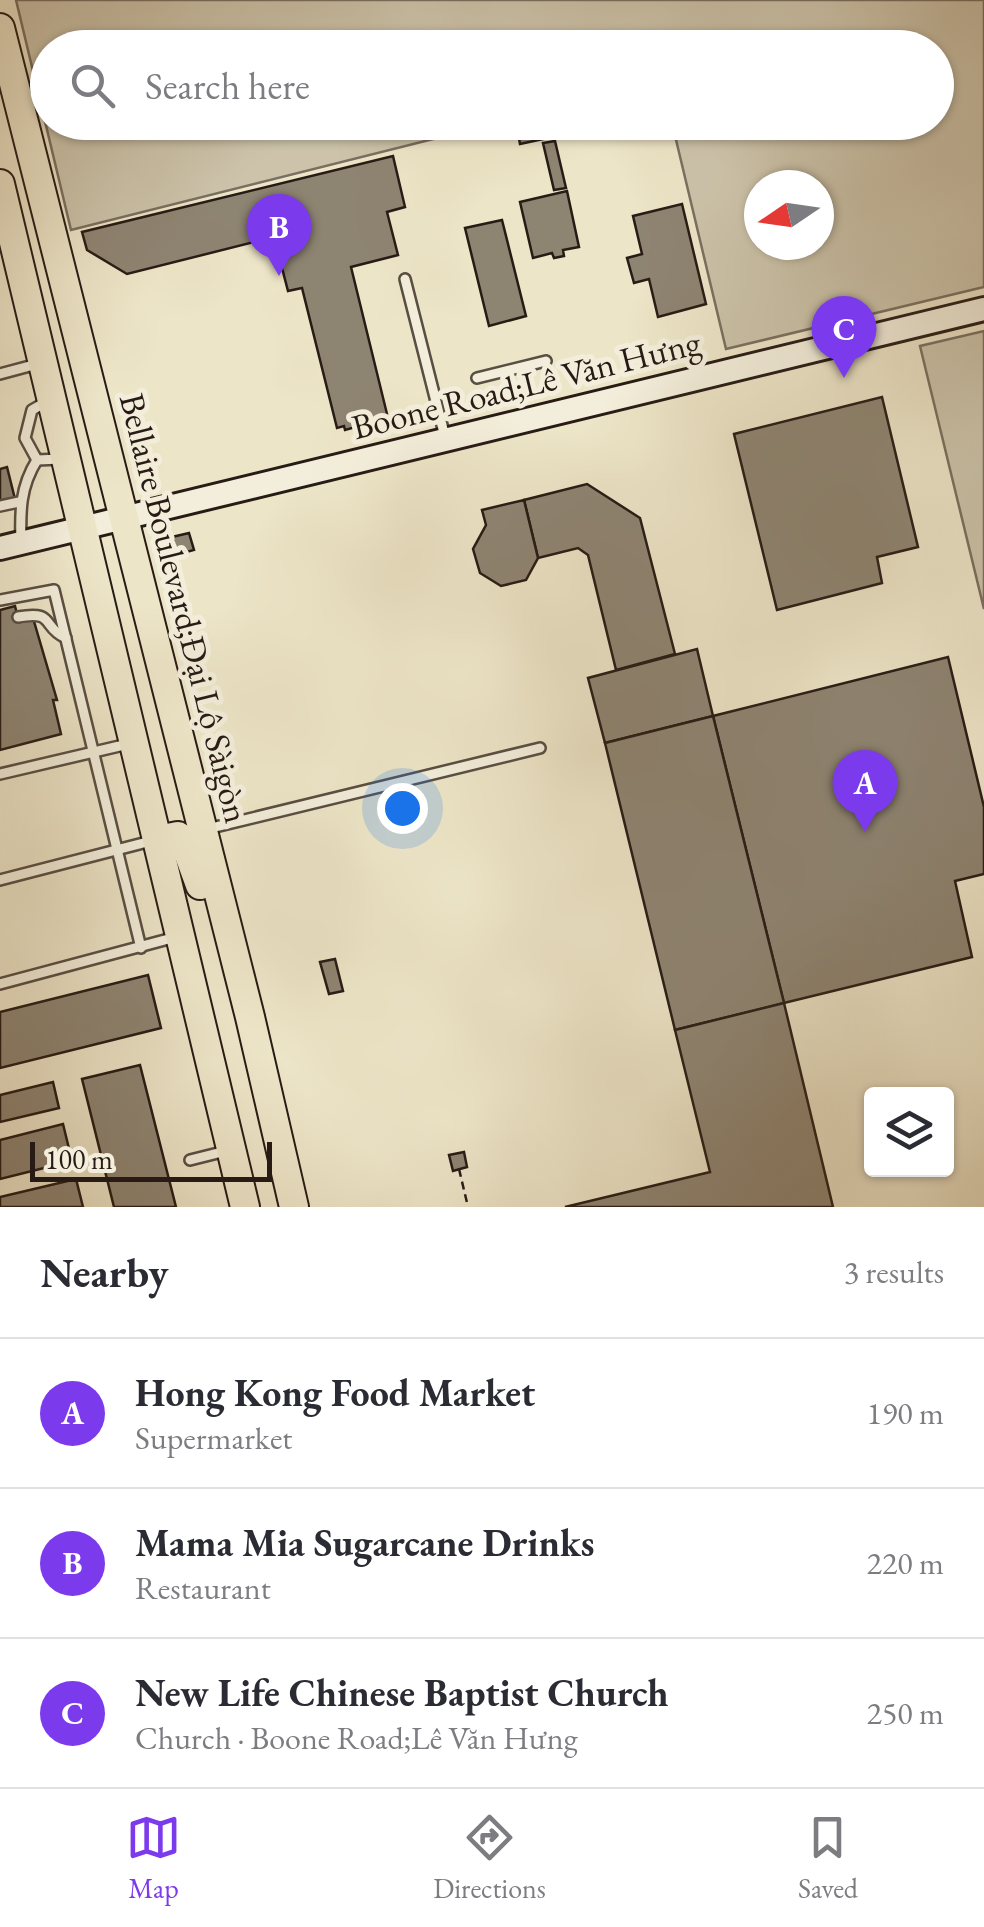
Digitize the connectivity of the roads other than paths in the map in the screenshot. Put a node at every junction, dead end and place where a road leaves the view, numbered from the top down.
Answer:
1 (0, 28) edge
2 (5, 68) edge
3 (0, 184) edge
4 (58, 258) junction
5 (20, 266) junction
6 (405, 279) dead end
7 (984, 309) edge
8 (546, 361) dead end
9 (44, 362) junction
10 (0, 374) edge
11 (478, 378) dead end
12 (52, 398) junction
13 (446, 440) junction
14 (67, 458) junction
15 (37, 460) junction
16 (19, 502) junction
17 (0, 506) edge
18 (123, 518) junction
19 (84, 528) junction
20 (10, 546) edge
21 (0, 600) edge
22 (18, 616) dead end
23 (66, 638) junction
24 (136, 742) junction
25 (540, 748) dead end
26 (93, 754) junction
27 (0, 774) edge
28 (202, 830) junction
29 (158, 840) junction
30 (117, 850) junction
31 (0, 880) edge
32 (219, 894) junction
33 (180, 936) junction
34 (141, 948) junction
35 (0, 984) edge
36 (278, 1140) junction
37 (230, 1150) junction
38 (190, 1160) dead end
39 (245, 1207) edge
40 (294, 1207) edge

1 - 2 main road, Bellaire Boulevard;Đại Lộ Sàigòn
2 - 4 main road, Bellaire Boulevard;Đại Lộ Sàigòn
3 - 5 main road
4 - 5 main road
4 - 18 main road, Bellaire Boulevard;Đại Lộ Sàigòn
5 - 9 main road
6 - 13 lane
7 - 13 street, Boone Road;Lê Văn Hưng
8 - 11 lane
9 - 10 lane
9 - 12 main road
12 - 14 main road
12 - 15 lane
13 - 18 street, Boone Road;Lê Văn Hưng
14 - 15 lane
14 - 19 main road
15 - 16 lane
16 - 17 lane
16 - 20 lane
18 - 19 street, Boone Road;Lê Văn Hưng
18 - 28 main road, Bellaire Boulevard;Đại Lộ Sàigòn
19 - 20 street, Boone Road;Lê Văn Hưng
19 - 24 main road
21 - 23 lane
22 - 23 lane
23 - 26 lane
24 - 26 lane
24 - 29 main road
25 - 28 lane
26 - 27 lane
26 - 30 lane
28 - 32 main road, Bellaire Boulevard;Đại Lộ Sàigòn
29 - 30 lane
29 - 32 main road
29 - 33 main road
30 - 31 lane
30 - 34 lane
32 - 36 main road, Bellaire Boulevard;Đại Lộ Sàigòn
33 - 34 lane
33 - 37 main road
34 - 35 lane
36 - 37 main road
36 - 40 main road, Bellaire Boulevard;Đại Lộ Sàigòn
37 - 38 lane
37 - 39 main road

